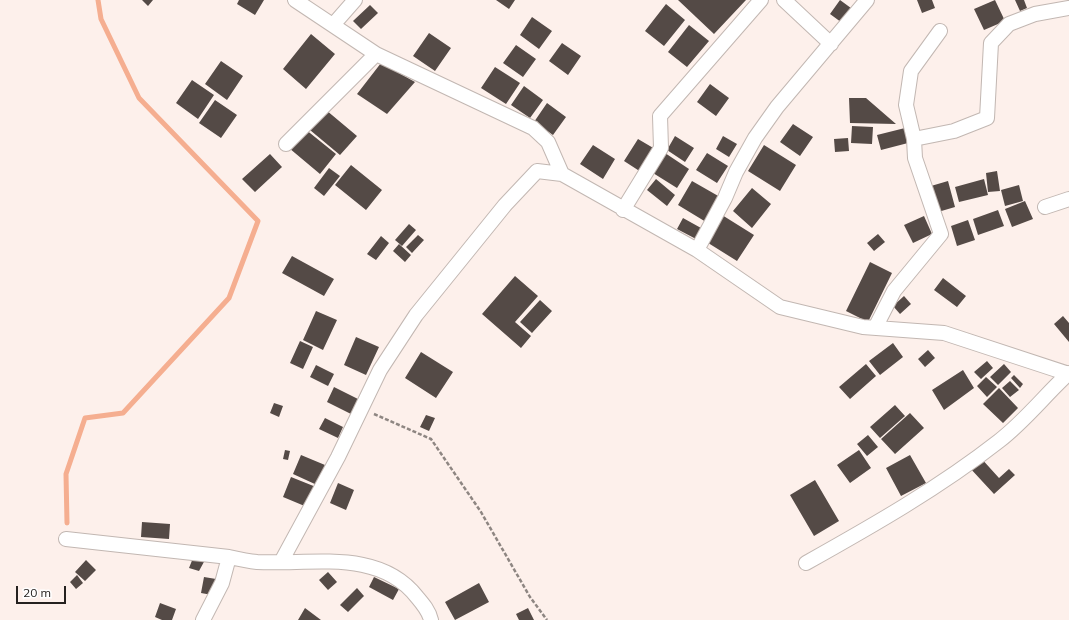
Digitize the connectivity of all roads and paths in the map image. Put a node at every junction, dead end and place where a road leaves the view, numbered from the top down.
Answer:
1 (295, 0) edge
2 (355, 0) edge
3 (761, 0) edge
4 (784, 0) edge
5 (867, 0) edge
6 (1069, 8) edge
7 (333, 25) junction
8 (940, 31) dead end
9 (831, 44) junction
10 (376, 54) junction
11 (914, 139) junction
12 (286, 144) dead end
13 (562, 174) junction
14 (1069, 199) edge
15 (1045, 207) dead end
16 (623, 210) junction
17 (697, 250) junction
18 (875, 328) junction
19 (1069, 373) edge
20 (362, 409) junction
21 (66, 539) dead end
22 (229, 557) junction
23 (281, 562) junction
24 (806, 564) dead end
25 (203, 620) edge
26 (431, 620) edge
27 (548, 620) edge

1 - 7 street
2 - 7 street
3 - 16 street
4 - 9 street
5 - 9 street
6 - 11 street
7 - 10 street
8 - 11 street
9 - 17 street
10 - 12 street
10 - 13 street
11 - 18 street
13 - 16 street
13 - 20 street
14 - 15 street
16 - 17 street
17 - 18 street
18 - 19 street
19 - 24 street
20 - 23 street
20 - 27 path
21 - 22 street
22 - 23 street
22 - 25 street
23 - 26 street

